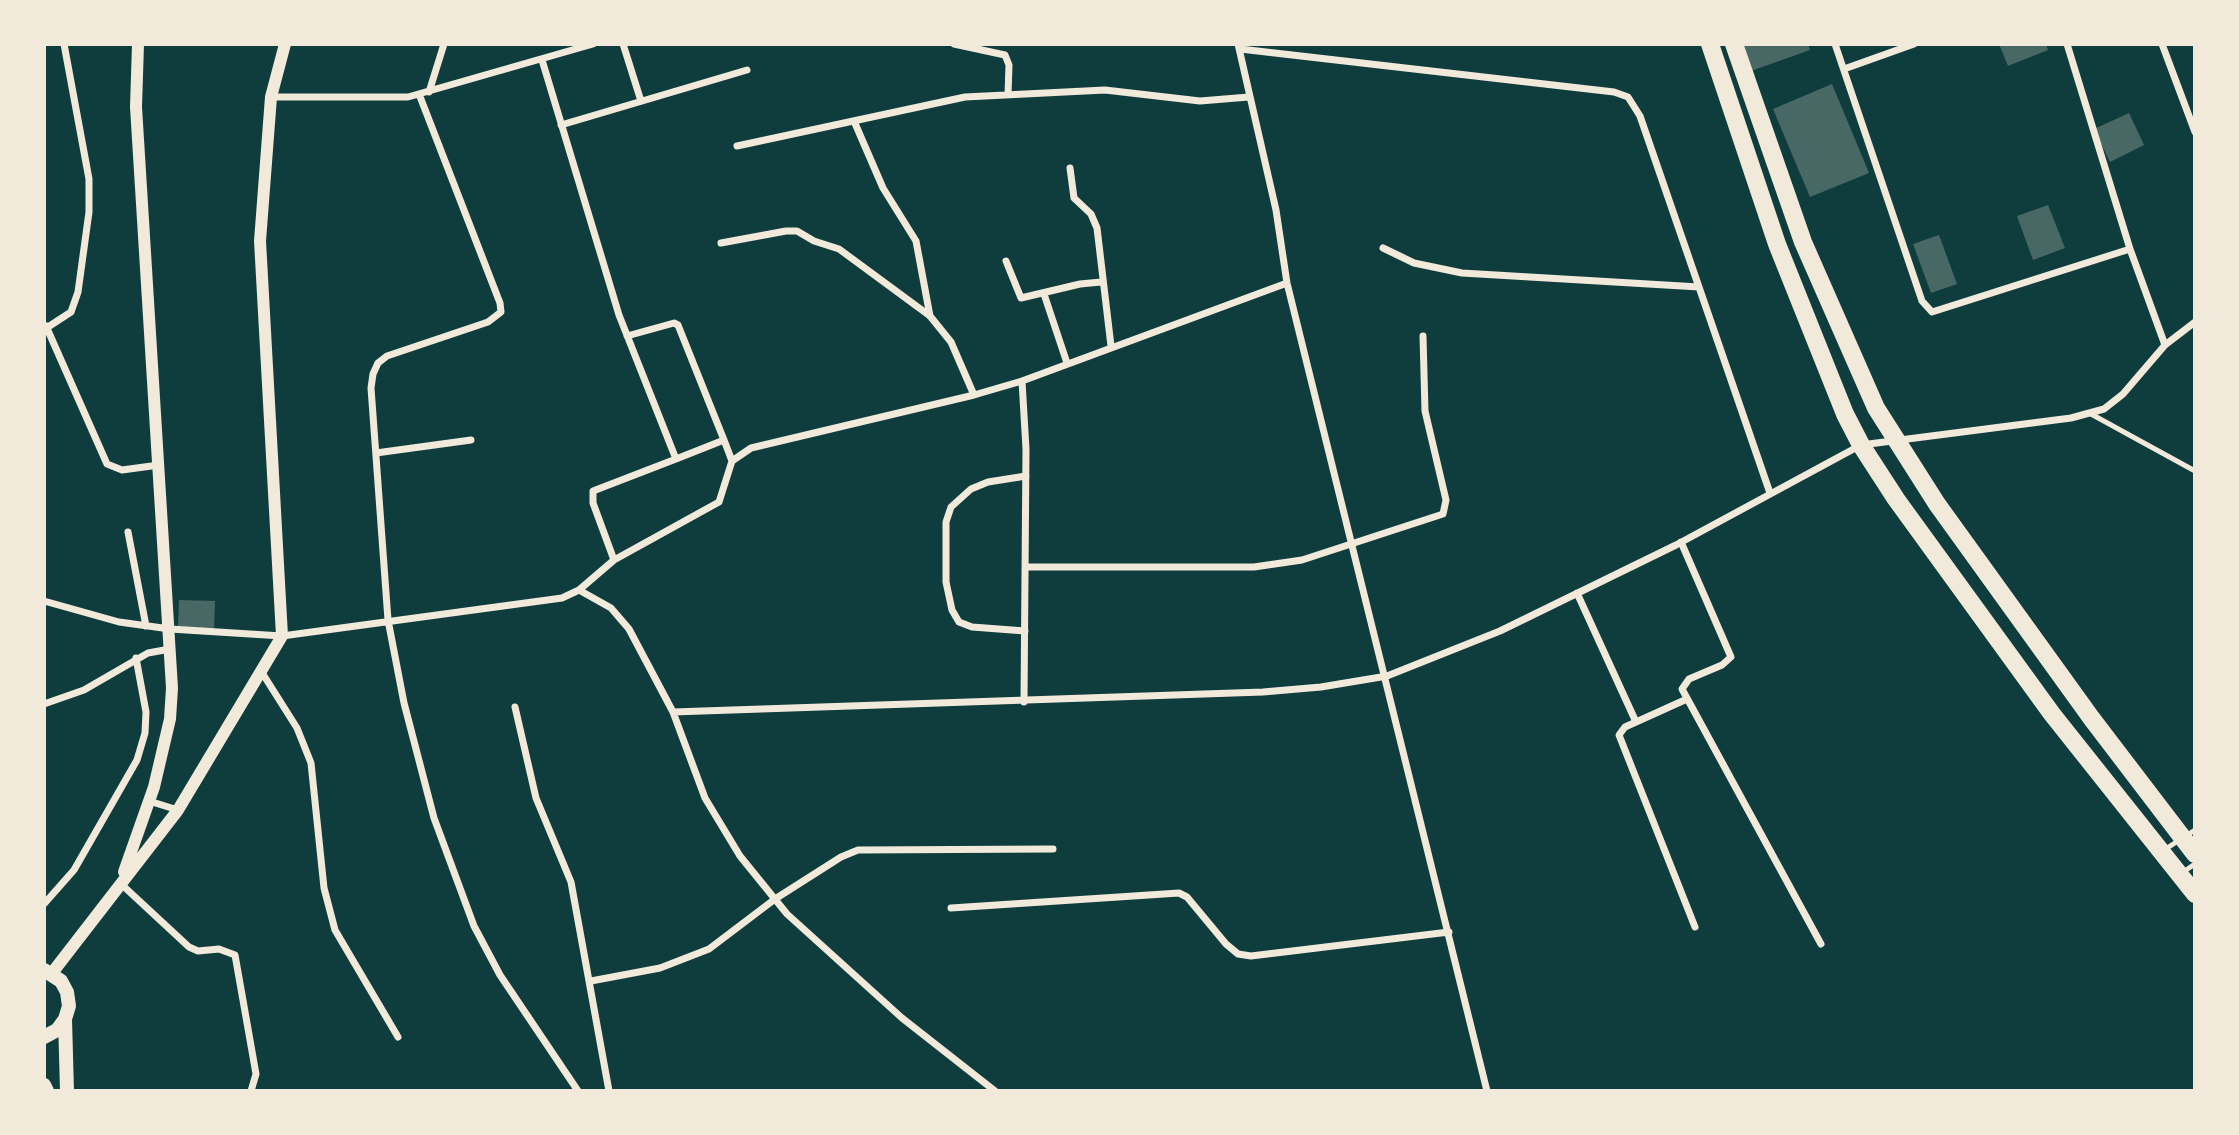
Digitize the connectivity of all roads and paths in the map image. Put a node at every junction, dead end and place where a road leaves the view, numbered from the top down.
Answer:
1 (64, 44) edge
2 (138, 44) edge
3 (285, 44) edge
4 (444, 44) edge
5 (593, 44) edge
6 (623, 44) edge
7 (954, 44) edge
8 (1710, 44) edge
9 (1734, 44) edge
10 (1835, 44) edge
11 (1914, 44) edge
12 (2067, 44) edge
13 (2162, 44) edge
14 (1239, 46) edge
15 (542, 60) junction
16 (1844, 69) junction
17 (747, 70) dead end
18 (429, 92) junction
19 (419, 94) junction
20 (1008, 94) junction
21 (271, 97) junction
22 (1250, 97) junction
23 (641, 101) junction
24 (854, 121) junction
25 (561, 125) junction
26 (2195, 132) edge
27 (737, 146) dead end
28 (1070, 168) dead end
29 (721, 243) dead end
30 (1382, 248) dead end
31 (2130, 248) junction
32 (1006, 261) dead end
33 (1101, 282) junction
34 (1287, 283) junction
35 (1699, 287) junction
36 (1044, 293) junction
37 (930, 316) junction
38 (2195, 322) edge
39 (46, 326) edge
40 (1423, 336) dead end
41 (627, 337) junction
42 (1111, 345) junction
43 (2165, 345) junction
44 (1067, 363) junction
45 (1022, 381) junction
46 (974, 395) junction
47 (2091, 414) junction
48 (1898, 439) junction
49 (471, 440) dead end
50 (724, 440) junction
51 (1861, 445) junction
52 (376, 453) junction
53 (676, 459) junction
54 (732, 461) junction
55 (159, 465) junction
56 (2195, 471) edge
57 (1026, 477) junction
58 (1770, 493) junction
59 (128, 532) dead end
60 (1681, 542) junction
61 (1350, 545) junction
62 (614, 560) junction
63 (1025, 567) junction
64 (579, 590) junction
65 (1577, 593) junction
66 (44, 601) edge
67 (387, 620) junction
68 (146, 626) junction
69 (170, 629) junction
70 (1025, 631) junction
71 (282, 636) junction
72 (171, 649) junction
73 (136, 658) junction
74 (261, 671) junction
75 (1387, 676) junction
76 (1687, 699) junction
77 (1024, 702) junction
78 (44, 704) edge
79 (514, 706) dead end
80 (673, 712) junction
81 (1636, 722) junction
82 (149, 801) junction
83 (178, 810) junction
84 (2189, 834) edge
85 (1054, 849) dead end
86 (2162, 852) junction
87 (2195, 853) edge
88 (2195, 864) edge
89 (2179, 875) junction
90 (120, 883) junction
91 (2195, 894) edge
92 (775, 899) junction
93 (44, 904) edge
94 (951, 908) dead end
95 (1695, 927) dead end
96 (1449, 932) junction
97 (1821, 944) dead end
98 (48, 972) edge
99 (591, 981) junction
100 (65, 1019) junction
101 (44, 1037) edge
102 (398, 1037) dead end
103 (44, 1085) edge
104 (47, 1091) edge
105 (68, 1091) edge
106 (251, 1091) edge
107 (578, 1091) edge
108 (609, 1091) edge
109 (993, 1091) edge
110 (1487, 1091) edge

1 - 39 street
2 - 55 street
3 - 21 street
4 - 18 street
5 - 15 street
6 - 23 street
7 - 20 street
8 - 51 main road
9 - 48 main road
10 - 16 street
11 - 16 street
12 - 31 street
13 - 26 street
14 - 22 street
14 - 35 street
15 - 18 street
15 - 25 street
16 - 31 street
17 - 23 street
18 - 19 street
19 - 21 street
19 - 52 street
20 - 22 street
20 - 24 street
21 - 71 street
22 - 34 street
23 - 25 street
24 - 27 street
24 - 37 street
25 - 41 street
28 - 33 street
29 - 37 street
30 - 35 street
31 - 43 street
32 - 36 street
33 - 36 street
33 - 42 street
34 - 42 street
34 - 61 street
35 - 58 street
36 - 44 street
37 - 46 street
38 - 43 street
39 - 55 street
40 - 61 street
41 - 50 street
41 - 53 street
42 - 44 street
43 - 47 street
44 - 45 street
45 - 46 street
45 - 57 street
46 - 54 street
47 - 48 street
47 - 56 lane
48 - 51 street
48 - 84 main road
49 - 52 street
50 - 53 street
50 - 54 street
51 - 58 street
51 - 86 main road
52 - 67 street
53 - 62 street
54 - 62 street
55 - 69 street
57 - 63 street
57 - 70 street
58 - 60 street
59 - 68 street
60 - 65 street
60 - 76 street
61 - 63 street
61 - 75 street
62 - 64 street
63 - 70 street
64 - 67 street
64 - 80 street
65 - 75 street
65 - 81 street
66 - 68 street
67 - 71 street
67 - 107 street
68 - 69 street
69 - 71 street
69 - 72 street
70 - 77 street
71 - 74 street
72 - 73 street
72 - 82 street
73 - 78 street
73 - 93 street
74 - 83 street
74 - 102 street
75 - 77 street
75 - 96 street
76 - 81 street
76 - 97 street
77 - 80 street
79 - 99 street
80 - 92 street
81 - 95 street
82 - 83 street
82 - 90 street
83 - 90 street
84 - 86 lane
84 - 87 main road
85 - 92 street
86 - 89 main road
88 - 89 lane
89 - 91 main road
90 - 98 street
90 - 106 street
92 - 99 street
92 - 109 street
94 - 96 street
96 - 110 street
98 - 100 main road
99 - 108 street
100 - 101 main road
100 - 105 main road
103 - 104 main road

